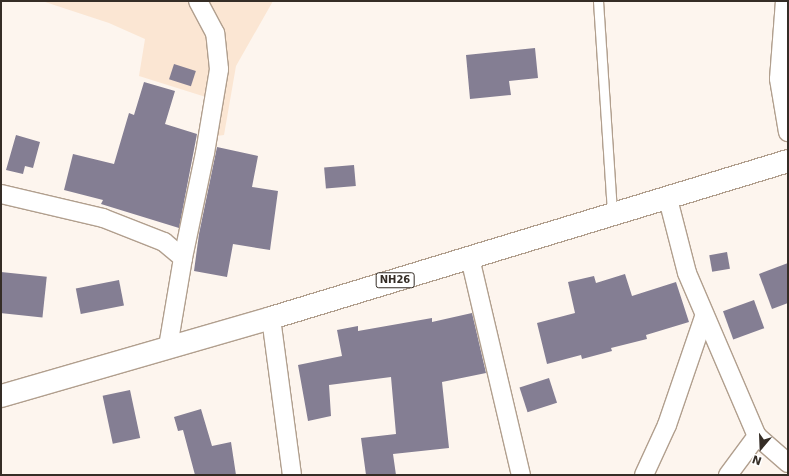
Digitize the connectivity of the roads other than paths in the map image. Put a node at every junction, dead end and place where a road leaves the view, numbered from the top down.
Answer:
1 (198, 1) edge
2 (598, 1) edge
3 (785, 1) edge
4 (788, 132) edge
5 (788, 161) edge
6 (1, 194) edge
7 (668, 198) junction
8 (612, 214) junction
9 (183, 258) junction
10 (470, 258) junction
11 (704, 317) junction
12 (271, 318) junction
13 (168, 347) junction
14 (1, 396) edge
15 (757, 436) junction
16 (788, 463) edge
17 (292, 475) edge
18 (521, 475) edge
19 (644, 475) edge
20 (728, 475) edge

1 - 9 street
2 - 8 lane
3 - 4 street
5 - 7 highway, NH26
6 - 9 street
7 - 8 highway, NH26
7 - 11 street
8 - 10 highway, NH26
9 - 13 street
10 - 12 highway, NH26
10 - 18 street
11 - 15 street
11 - 19 street
12 - 13 highway, NH26
12 - 17 street
13 - 14 highway, NH26
15 - 16 street
15 - 20 street

